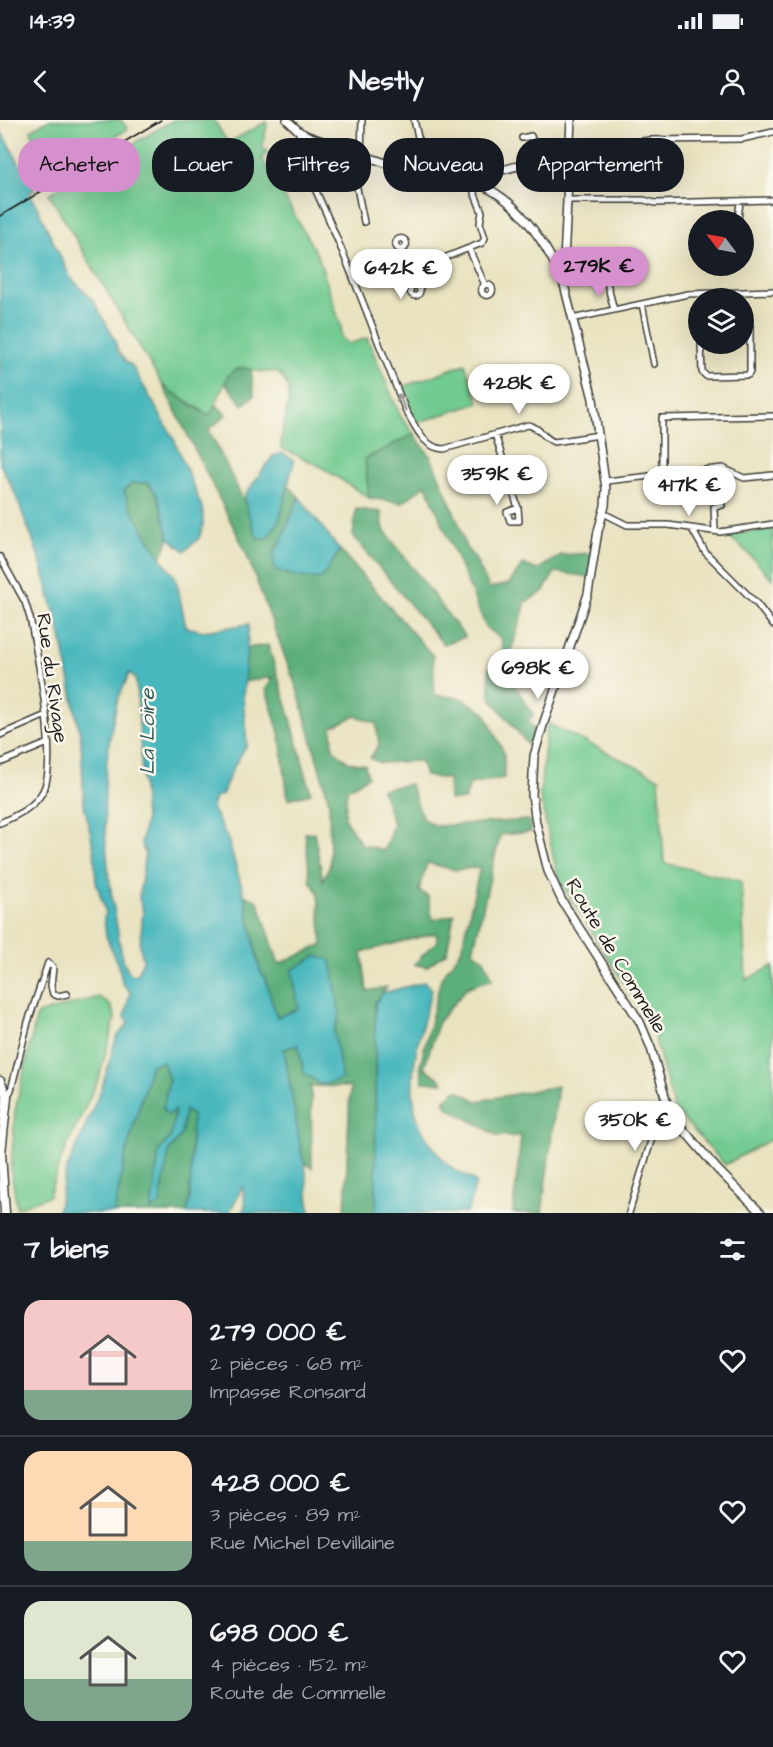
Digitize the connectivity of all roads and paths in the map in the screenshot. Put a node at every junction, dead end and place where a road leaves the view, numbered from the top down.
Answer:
1 (287, 120) edge
2 (362, 120) edge
3 (414, 120) edge
4 (571, 120) edge
5 (300, 132) junction
6 (773, 132) edge
7 (316, 138) edge
8 (361, 138) edge
9 (418, 138) edge
10 (522, 138) dead end
11 (532, 138) edge
12 (570, 138) edge
13 (684, 140) edge
14 (358, 192) edge
15 (474, 192) edge
16 (494, 192) edge
17 (568, 192) edge
18 (567, 200) junction
19 (773, 200) edge
20 (740, 201) junction
21 (739, 210) edge
22 (364, 222) dead end
23 (402, 249) dead end
24 (469, 249) junction
25 (409, 271) junction
26 (354, 277) junction
27 (606, 279) dead end
28 (563, 280) junction
29 (485, 285) dead end
30 (413, 286) dead end
31 (773, 291) edge
32 (754, 292) edge
33 (688, 294) edge
34 (642, 304) junction
35 (615, 310) junction
36 (572, 319) junction
37 (701, 354) edge
38 (750, 354) edge
39 (654, 364) dead end
40 (773, 416) edge
41 (495, 434) junction
42 (599, 435) junction
43 (662, 474) junction
44 (773, 475) edge
45 (606, 481) junction
46 (722, 505) dead end
47 (518, 508) dead end
48 (603, 513) junction
49 (773, 524) edge
50 (692, 529) junction
51 (715, 531) junction
52 (0, 556) edge
53 (773, 625) edge
54 (46, 715) junction
55 (0, 735) edge
56 (48, 743) junction
57 (0, 763) edge
58 (0, 823) edge
59 (67, 994) dead end
60 (0, 1081) edge
61 (7, 1097) junction
62 (667, 1107) junction
63 (0, 1166) edge
64 (5, 1213) edge
65 (628, 1213) edge
66 (761, 1213) edge

1 - 5 street
2 - 8 street
3 - 9 street
4 - 12 street, Route de Commelle
5 - 7 street
5 - 26 street
6 - 13 street
10 - 11 street
14 - 22 street
15 - 24 street
16 - 28 street
17 - 18 street, Route de Commelle
18 - 20 street
18 - 28 street, Route de Commelle
19 - 20 street
20 - 21 street
23 - 25 street
24 - 25 street
24 - 29 street
25 - 26 street
25 - 30 street
41 -> 26 street
27 - 35 street
28 - 36 street, Route de Commelle
31 - 32 street
33 - 34 street
34 - 35 street
34 - 39 street
35 - 36 street
36 - 42 street, Route de Commelle
37 - 38 street
40 - 43 street
41 - 42 street
41 - 47 street
42 - 45 street, Route de Commelle
43 - 44 street
43 - 45 street
45 - 48 street, Route de Commelle
46 - 51 street
48 - 50 street
48 - 62 street, Route de Commelle
49 - 51 street
50 - 51 street
50 - 53 street
52 - 54 street, Rue du Rivage
54 - 55 street
54 - 56 street, Rue du Rivage
56 - 57 street
56 - 58 street, Rue du Rivage
59 - 61 street
60 - 61 main road
61 - 63 main road
62 - 65 street
62 - 66 street, Route de Commelle
63 - 64 main road

